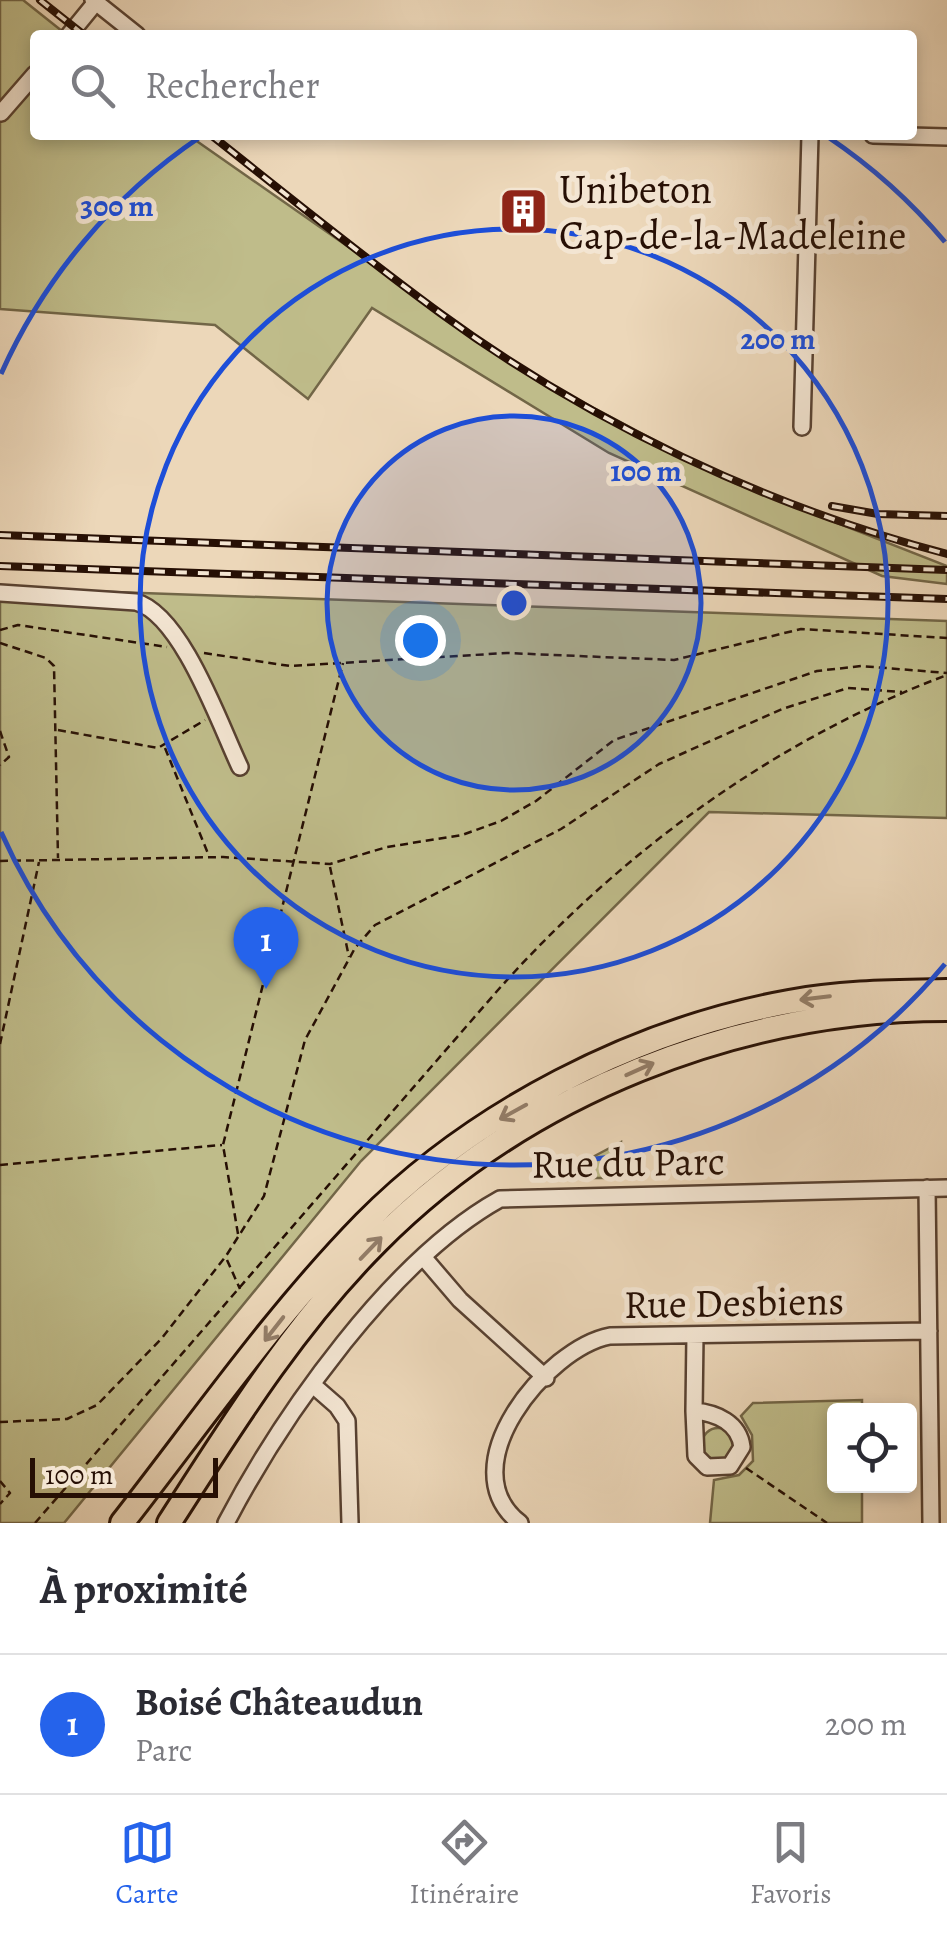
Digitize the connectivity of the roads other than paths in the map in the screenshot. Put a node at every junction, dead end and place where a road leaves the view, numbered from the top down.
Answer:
1 (95, 1) edge
2 (73, 30) edge
3 (131, 30) edge
4 (30, 80) edge
5 (1, 113) edge
6 (917, 136) edge
7 (947, 137) edge
8 (810, 140) edge
9 (802, 427) dead end
10 (0, 593) edge
11 (240, 767) dead end
12 (947, 991) edge
13 (947, 1008) edge
14 (861, 1012) junction
15 (947, 1020) edge
16 (928, 1188) junction
17 (947, 1188) edge
18 (424, 1258) junction
19 (929, 1331) junction
20 (695, 1335) junction
21 (546, 1378) junction
22 (312, 1385) junction
23 (694, 1411) junction
24 (122, 1523) edge
25 (169, 1523) edge
26 (226, 1523) edge
27 (350, 1523) edge
28 (520, 1523) edge
29 (931, 1523) edge

1 - 2 street
1 - 3 street
4 - 5 street
6 - 7 street
8 - 9 street
10 - 11 street
12 -> 24 highway
13 - 14 highway
14 - 15 highway
25 -> 14 highway
16 - 17 street, Rue du Parc
16 - 18 street, Rue du Parc
16 - 19 street
18 - 21 street
18 - 22 street, Rue du Parc
19 - 20 street, Rue Desbiens
19 - 29 street
20 - 21 street, Rue Desbiens
20 - 23 street
21 - 28 street, Rue Desbiens
22 - 26 street, Rue du Parc
22 - 27 street
23 - 23 street

